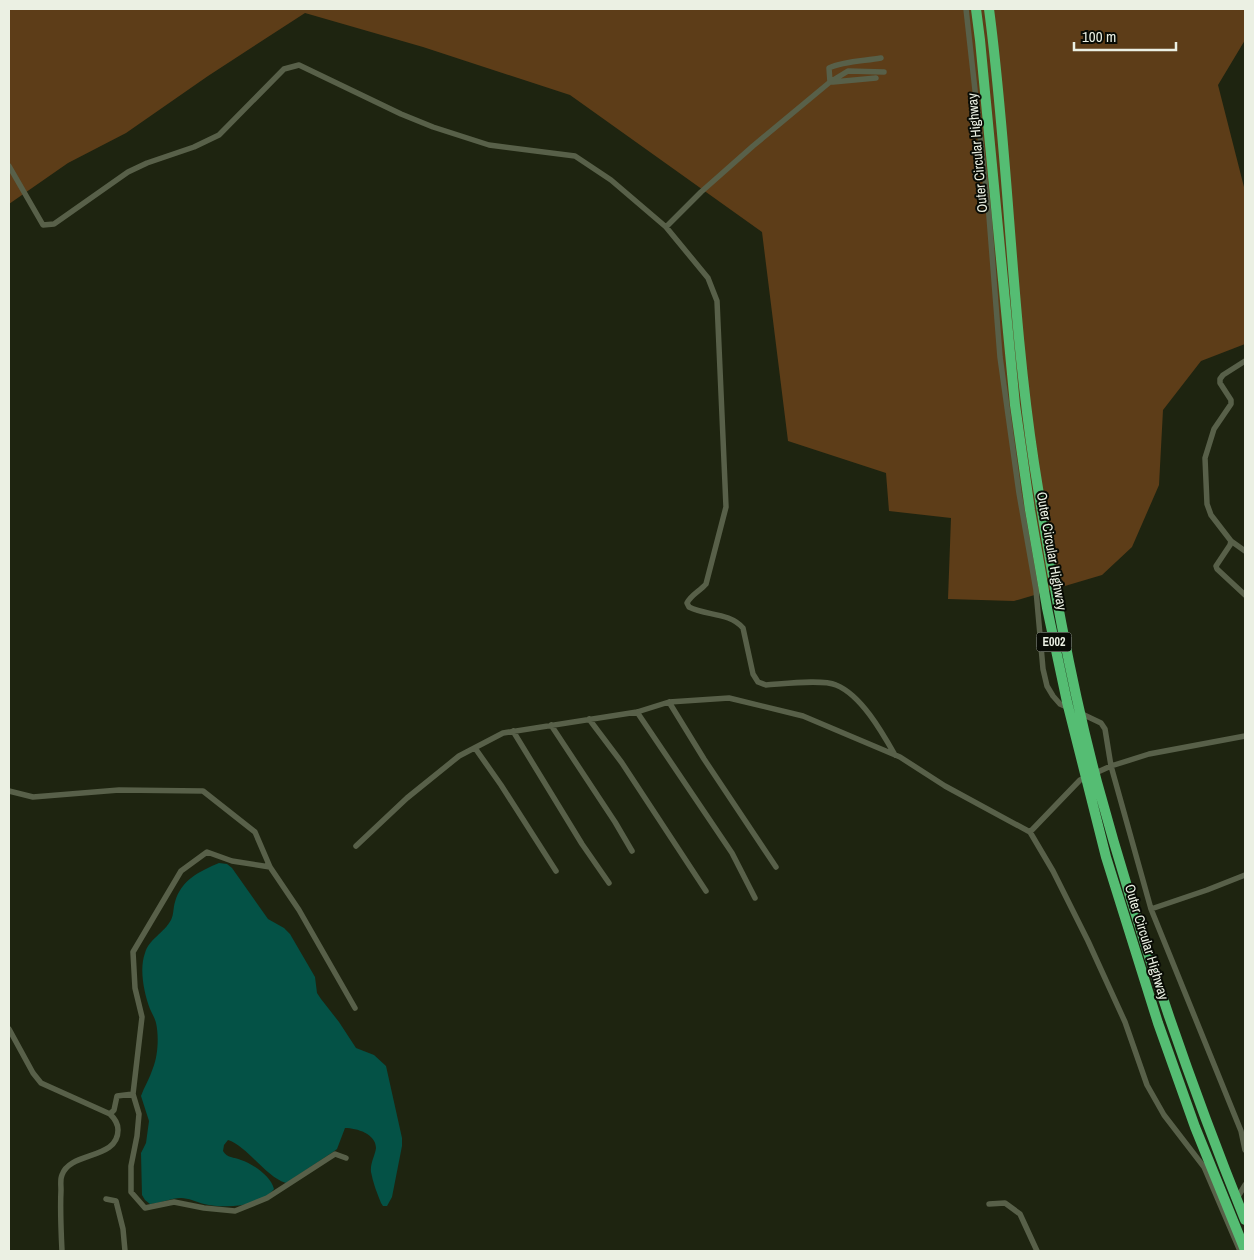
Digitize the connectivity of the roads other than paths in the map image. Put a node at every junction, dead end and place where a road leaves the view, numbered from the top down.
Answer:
1 (966, 9) edge
2 (976, 9) edge
3 (989, 9) edge
4 (882, 58) dead end
5 (884, 72) dead end
6 (876, 78) dead end
7 (830, 82) junction
8 (9, 166) edge
9 (666, 227) junction
10 (1245, 361) edge
11 (1231, 541) junction
12 (1245, 551) edge
13 (1245, 595) edge
14 (668, 702) junction
15 (636, 712) junction
16 (589, 719) junction
17 (551, 725) junction
18 (513, 731) junction
19 (1245, 736) edge
20 (475, 748) junction
21 (895, 755) junction
22 (1111, 766) junction
23 (9, 791) edge
24 (1030, 832) junction
25 (356, 846) dead end
26 (632, 852) dead end
27 (270, 867) junction
28 (776, 867) dead end
29 (556, 871) dead end
30 (1245, 875) edge
31 (609, 883) dead end
32 (706, 891) dead end
33 (756, 898) dead end
34 (1151, 909) junction
35 (355, 1008) dead end
36 (9, 1029) edge
37 (133, 1094) junction
38 (110, 1114) junction
39 (1243, 1130) edge
40 (1245, 1150) edge
41 (346, 1158) dead end
42 (1245, 1185) edge
43 (106, 1199) dead end
44 (989, 1204) dead end
45 (1224, 1215) junction
46 (1245, 1220) edge
47 (1245, 1250) edge
48 (62, 1251) edge
49 (125, 1251) edge
50 (1037, 1251) edge
51 (1240, 1251) edge

1 - 22 street
2 - 47 highway, Outer Circular Highway / E002
3 - 46 highway, Outer Circular Highway / E002
4 - 7 street
5 - 7 street
6 - 7 street
7 - 9 street
8 - 9 street
9 - 21 street
10 - 11 street
11 - 12 street
11 - 13 street
14 - 15 street
14 - 21 street
14 - 28 street
15 - 16 street
15 - 33 street
16 - 17 street
16 - 32 street
17 - 18 street
17 - 26 street
18 - 20 street
18 - 31 street
19 - 22 street
20 - 25 street
20 - 29 street
21 - 24 street
22 - 24 street
22 - 34 street
23 - 27 street
24 - 45 street
27 - 35 street
27 - 37 street
30 - 34 street
34 - 39 street
36 - 38 street
37 - 38 street
37 - 41 street
38 - 48 street
39 - 40 street
42 - 45 street
43 - 49 street
44 - 50 street
45 - 51 street

